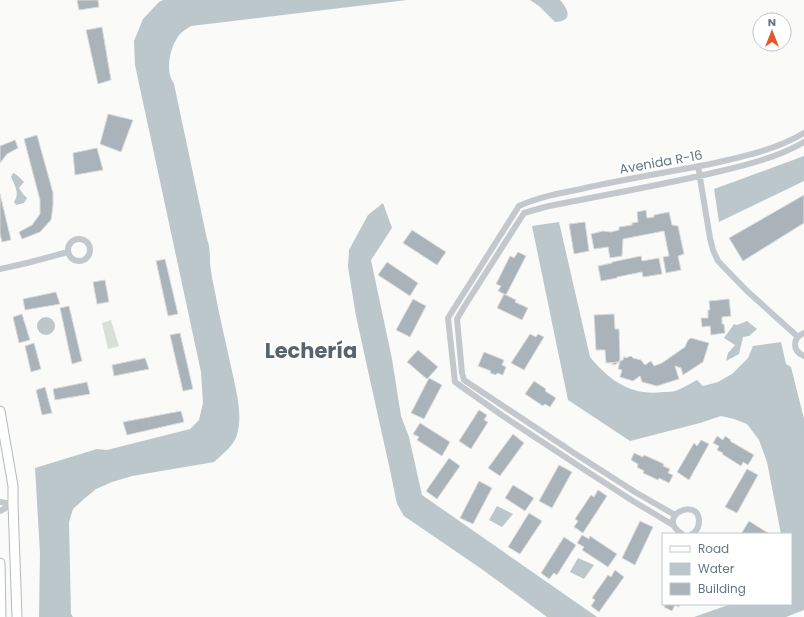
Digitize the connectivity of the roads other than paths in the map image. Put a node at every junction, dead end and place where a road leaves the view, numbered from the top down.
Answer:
1 (804, 133) edge
2 (804, 142) edge
3 (698, 166) junction
4 (700, 176) junction
5 (519, 206) junction
6 (524, 213) junction
7 (68, 252) dead end
8 (0, 269) edge
9 (804, 333) edge
10 (798, 337) junction
11 (804, 356) edge
12 (0, 411) edge
13 (549, 437) junction
14 (545, 444) junction
15 (0, 502) edge
16 (13, 504) junction
17 (0, 511) edge
18 (675, 515) junction
19 (673, 525) junction
20 (680, 533) edge
21 (693, 533) edge
22 (0, 563) edge
23 (1, 617) edge
24 (17, 617) edge

1 - 3 street, Avenida R-16
2 - 4 street, Avenida R-16
3 - 4 street
3 - 5 street, Avenida R-16
4 - 6 street, Avenida R-16
4 - 10 street
5 - 6 street
5 - 14 street
6 - 13 street
7 - 8 street
9 - 10 street
10 - 11 street
12 - 16 street
13 - 14 street
13 - 18 street
14 - 19 street
15 - 16 street
16 - 17 street
16 - 24 street
18 - 19 street
18 - 21 street
19 - 20 street
22 - 23 street

